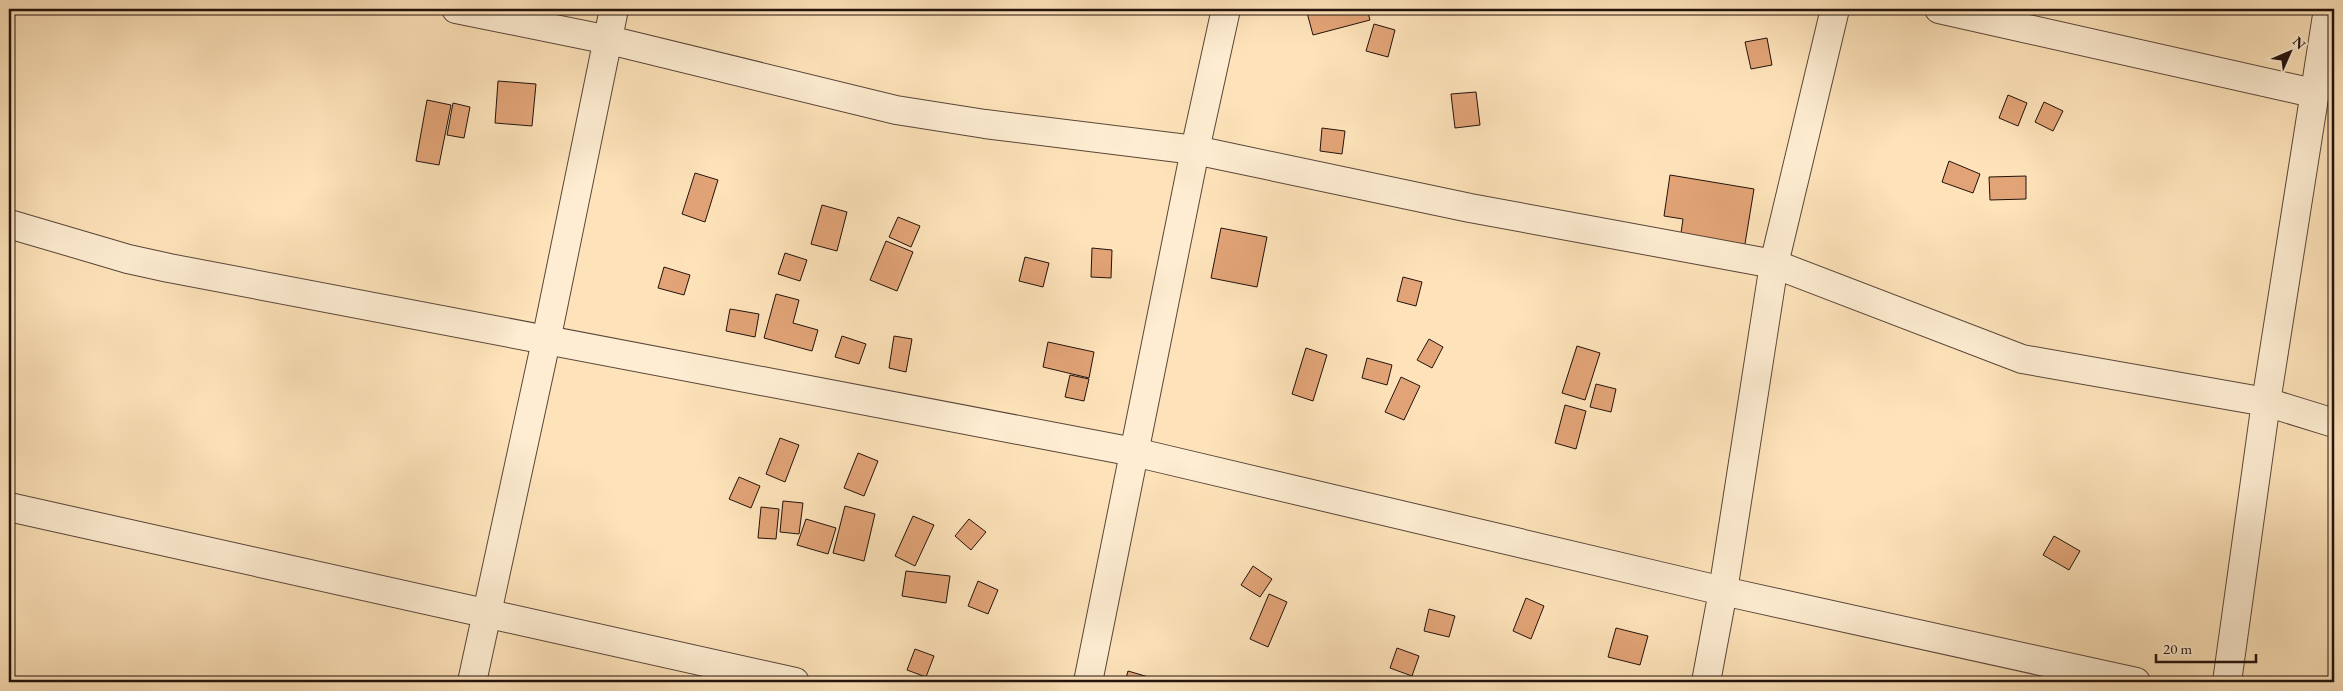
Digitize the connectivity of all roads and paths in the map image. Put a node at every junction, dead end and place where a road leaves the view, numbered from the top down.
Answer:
1 (456, 9) edge
2 (614, 9) edge
3 (1226, 9) edge
4 (1835, 9) edge
5 (1939, 9) edge
6 (2328, 9) edge
7 (609, 40) junction
8 (2313, 93) junction
9 (1194, 150) junction
10 (9, 224) edge
11 (1774, 264) junction
12 (546, 341) junction
13 (2266, 402) junction
14 (2334, 423) edge
15 (1134, 452) junction
16 (9, 507) edge
17 (1723, 591) junction
18 (487, 612) junction
19 (472, 682) edge
20 (795, 682) edge
21 (1088, 682) edge
22 (1706, 682) edge
23 (2136, 682) edge
24 (2226, 682) edge

1 - 7 street
2 - 7 street
3 - 9 street
4 - 11 street
5 - 8 street
6 - 8 street
7 - 9 street
7 - 12 street
8 - 13 street
9 - 11 street
9 - 15 street
10 - 12 street
11 - 13 street
11 - 17 street
12 - 15 street
12 - 18 street
13 - 14 street
13 - 24 street
15 - 17 street
15 - 21 street
16 - 18 street
17 - 22 street
17 - 23 street
18 - 19 street
18 - 20 street

